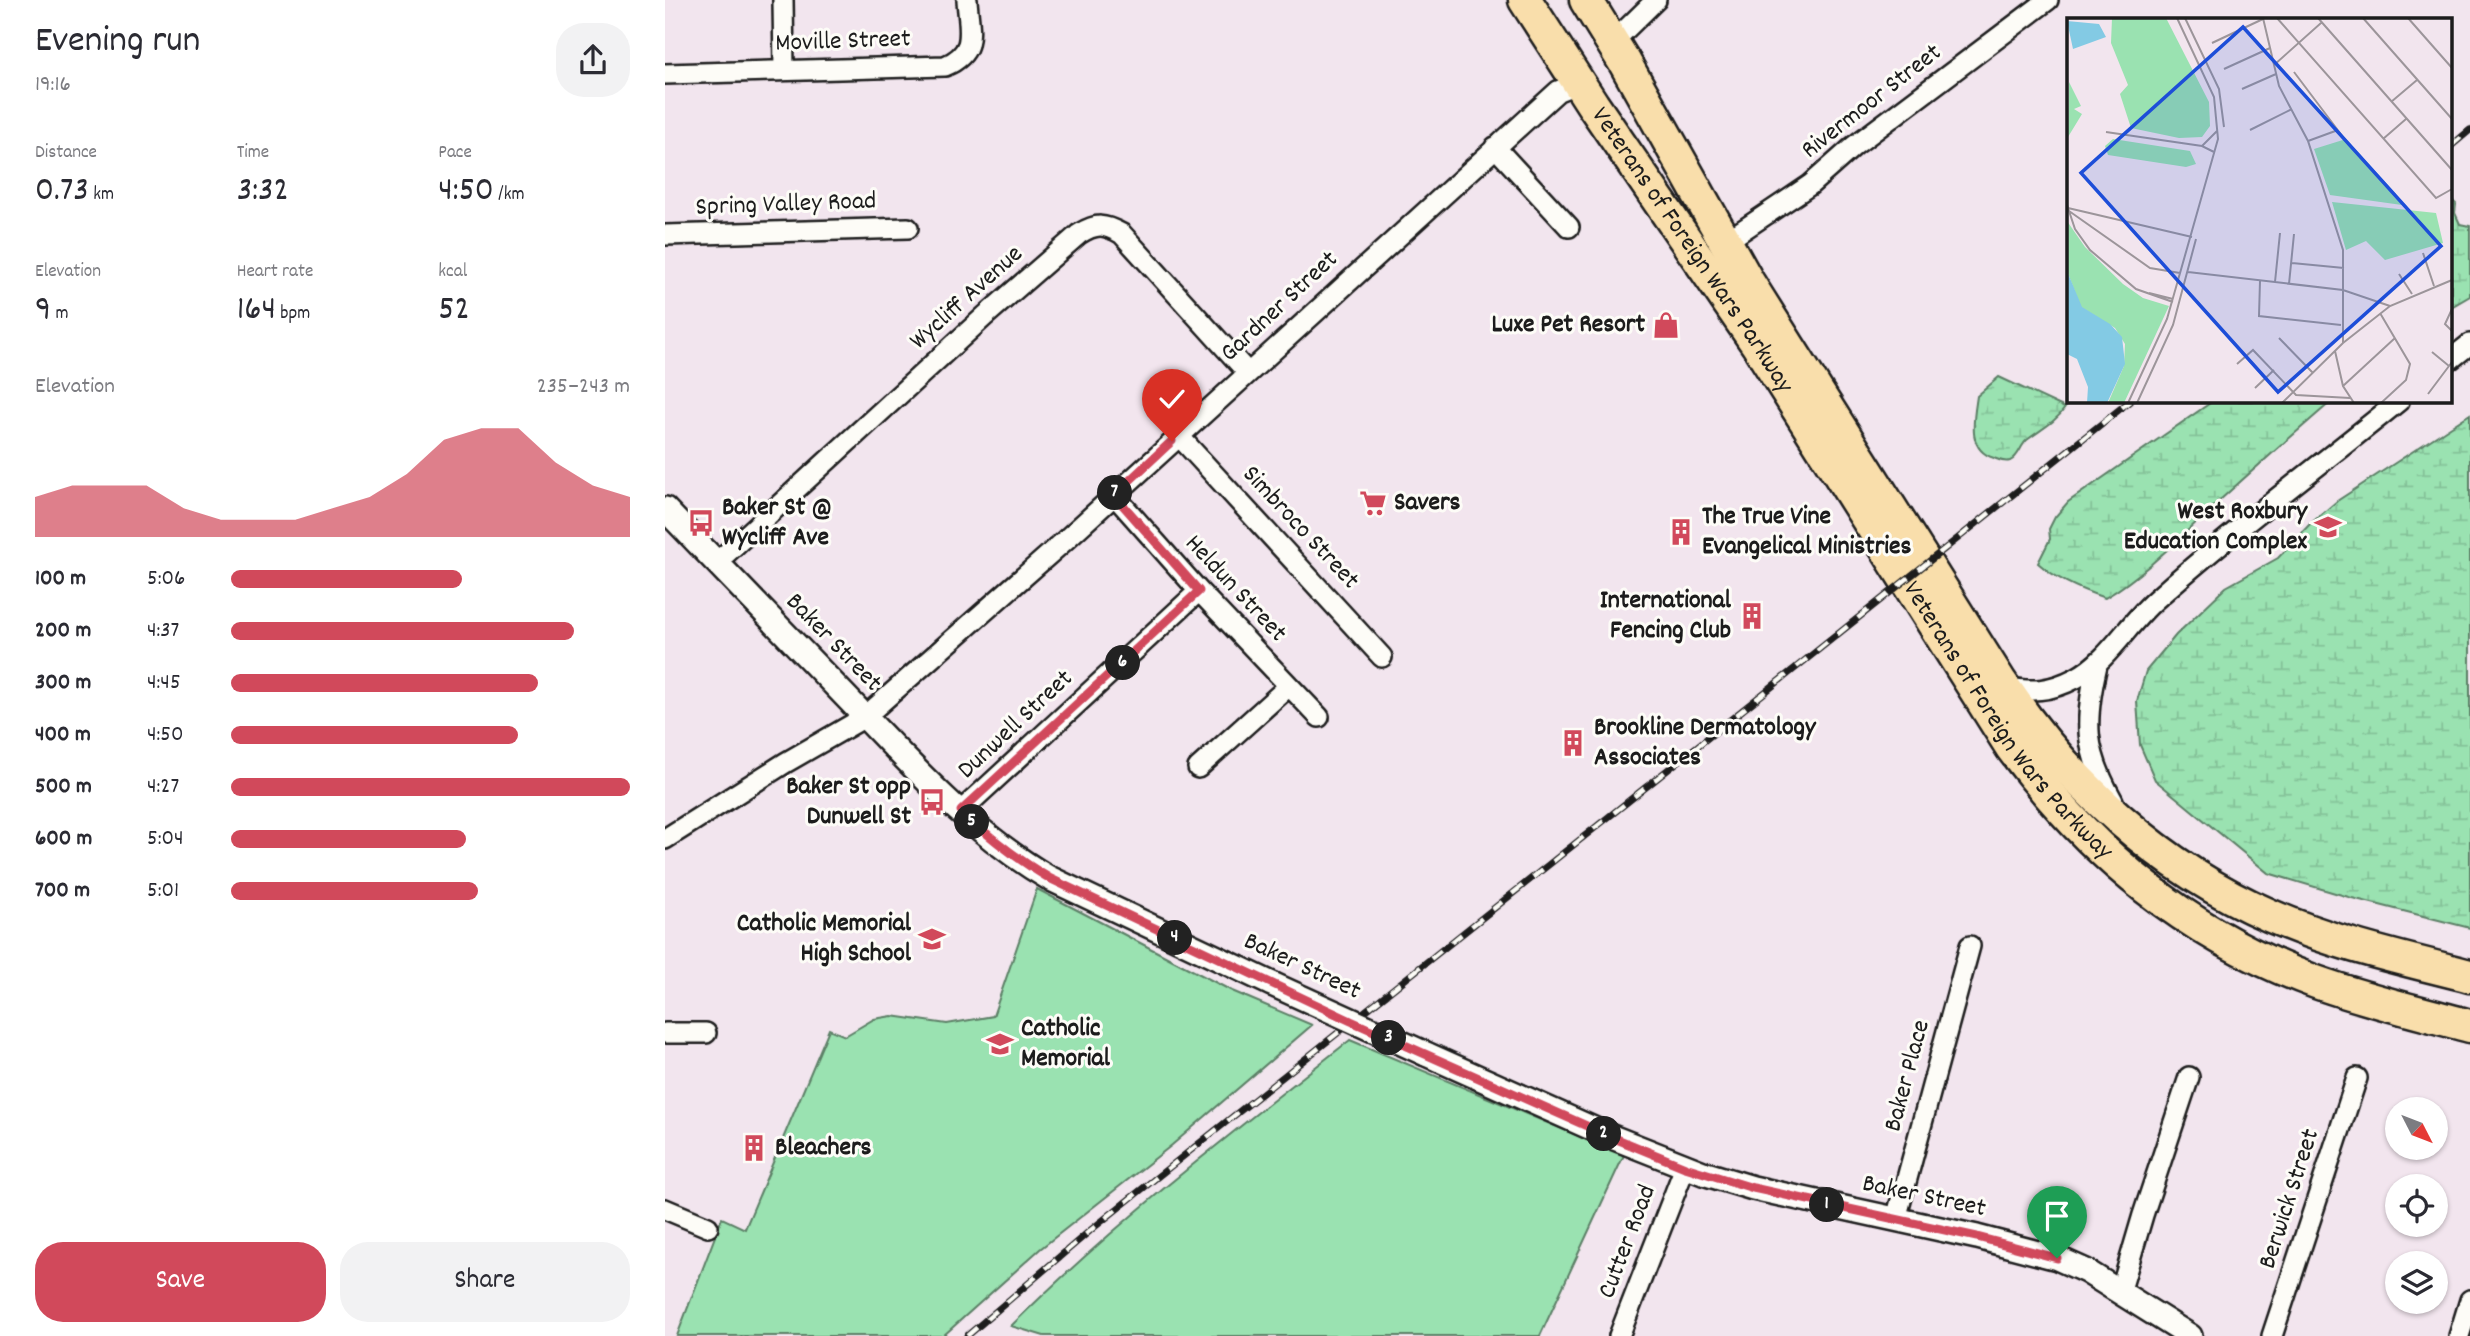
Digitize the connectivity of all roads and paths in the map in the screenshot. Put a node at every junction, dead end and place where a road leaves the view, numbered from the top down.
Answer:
1 (783, 0) edge
2 (967, 0) edge
3 (1525, 0) edge
4 (1586, 0) edge
5 (1657, 0) edge
6 (2048, 0) edge
7 (1613, 42) junction
8 (784, 70) junction
9 (665, 74) edge
10 (1579, 83) junction
11 (1495, 147) junction
12 (1569, 227) dead end
13 (908, 228) dead end
14 (665, 235) edge
15 (1725, 242) junction
16 (2470, 344) edge
17 (2452, 358) edge
18 (1248, 373) junction
19 (2398, 402) edge
20 (1178, 435) junction
21 (1114, 495) junction
22 (665, 509) edge
23 (717, 562) junction
24 (1199, 591) junction
25 (1382, 657) dead end
26 (2097, 665) junction
27 (1289, 686) junction
28 (2004, 687) junction
29 (865, 717) junction
30 (1319, 717) dead end
31 (1198, 768) dead end
32 (961, 811) junction
33 (2127, 826) junction
34 (665, 839) edge
35 (1970, 946) dead end
36 (2470, 976) edge
37 (2470, 1026) edge
38 (665, 1033) edge
39 (706, 1033) dead end
40 (2189, 1077) dead end
41 (2357, 1078) dead end
42 (1685, 1167) junction
43 (665, 1209) edge
44 (1896, 1219) junction
45 (708, 1227) dead end
46 (2120, 1293) junction
47 (2470, 1300) edge
48 (2168, 1329) edge
49 (1619, 1336) edge
50 (2190, 1336) edge
51 (2272, 1336) edge
52 (2459, 1336) edge

1 - 8 street
2 - 8 street, Moville Street
3 - 10 highway, Veterans of Foreign Wars Parkway
4 - 7 highway, Veterans of Foreign Wars Parkway
5 - 7 street
6 - 15 street, Rivermoor Street
7 - 15 highway, Veterans of Foreign Wars Parkway
8 - 9 street, Moville Street
10 - 11 street, Gardner Street
10 - 37 highway, Veterans of Foreign Wars Parkway
11 - 12 street
11 - 18 street, Gardner Street
13 - 14 street, Spring Valley Road
15 - 28 highway, Veterans of Foreign Wars Parkway
16 - 17 street
18 - 20 street, Gardner Street
18 - 23 street, Wycliff Avenue
19 - 26 street
20 - 21 street, Gardner Street
20 - 25 street, Simbroco Street
21 - 24 street, Heldun Street
21 - 29 street, Gardner Street
22 - 23 street, Baker Street
23 - 29 street, Baker Street
24 - 27 street, Heldun Street
24 - 32 street, Dunwell Street
26 - 28 street
26 - 33 street
27 - 30 street, Heldun Street
27 - 31 street
28 - 33 highway, Veterans of Foreign Wars Parkway
29 - 32 street, Baker Street
29 - 34 street, Gardner Street
32 - 42 street, Baker Street, bridge
33 - 36 highway, Veterans of Foreign Wars Parkway
35 - 44 street, Baker Place
38 - 39 street
40 - 46 street
41 - 51 street, Berwick Street
42 - 44 street, Baker Street
42 - 49 street, Cutter Road
43 - 45 street
44 - 46 street, Baker Street
46 - 48 street, Baker Street
47 - 52 street
48 - 50 street, Baker Street

